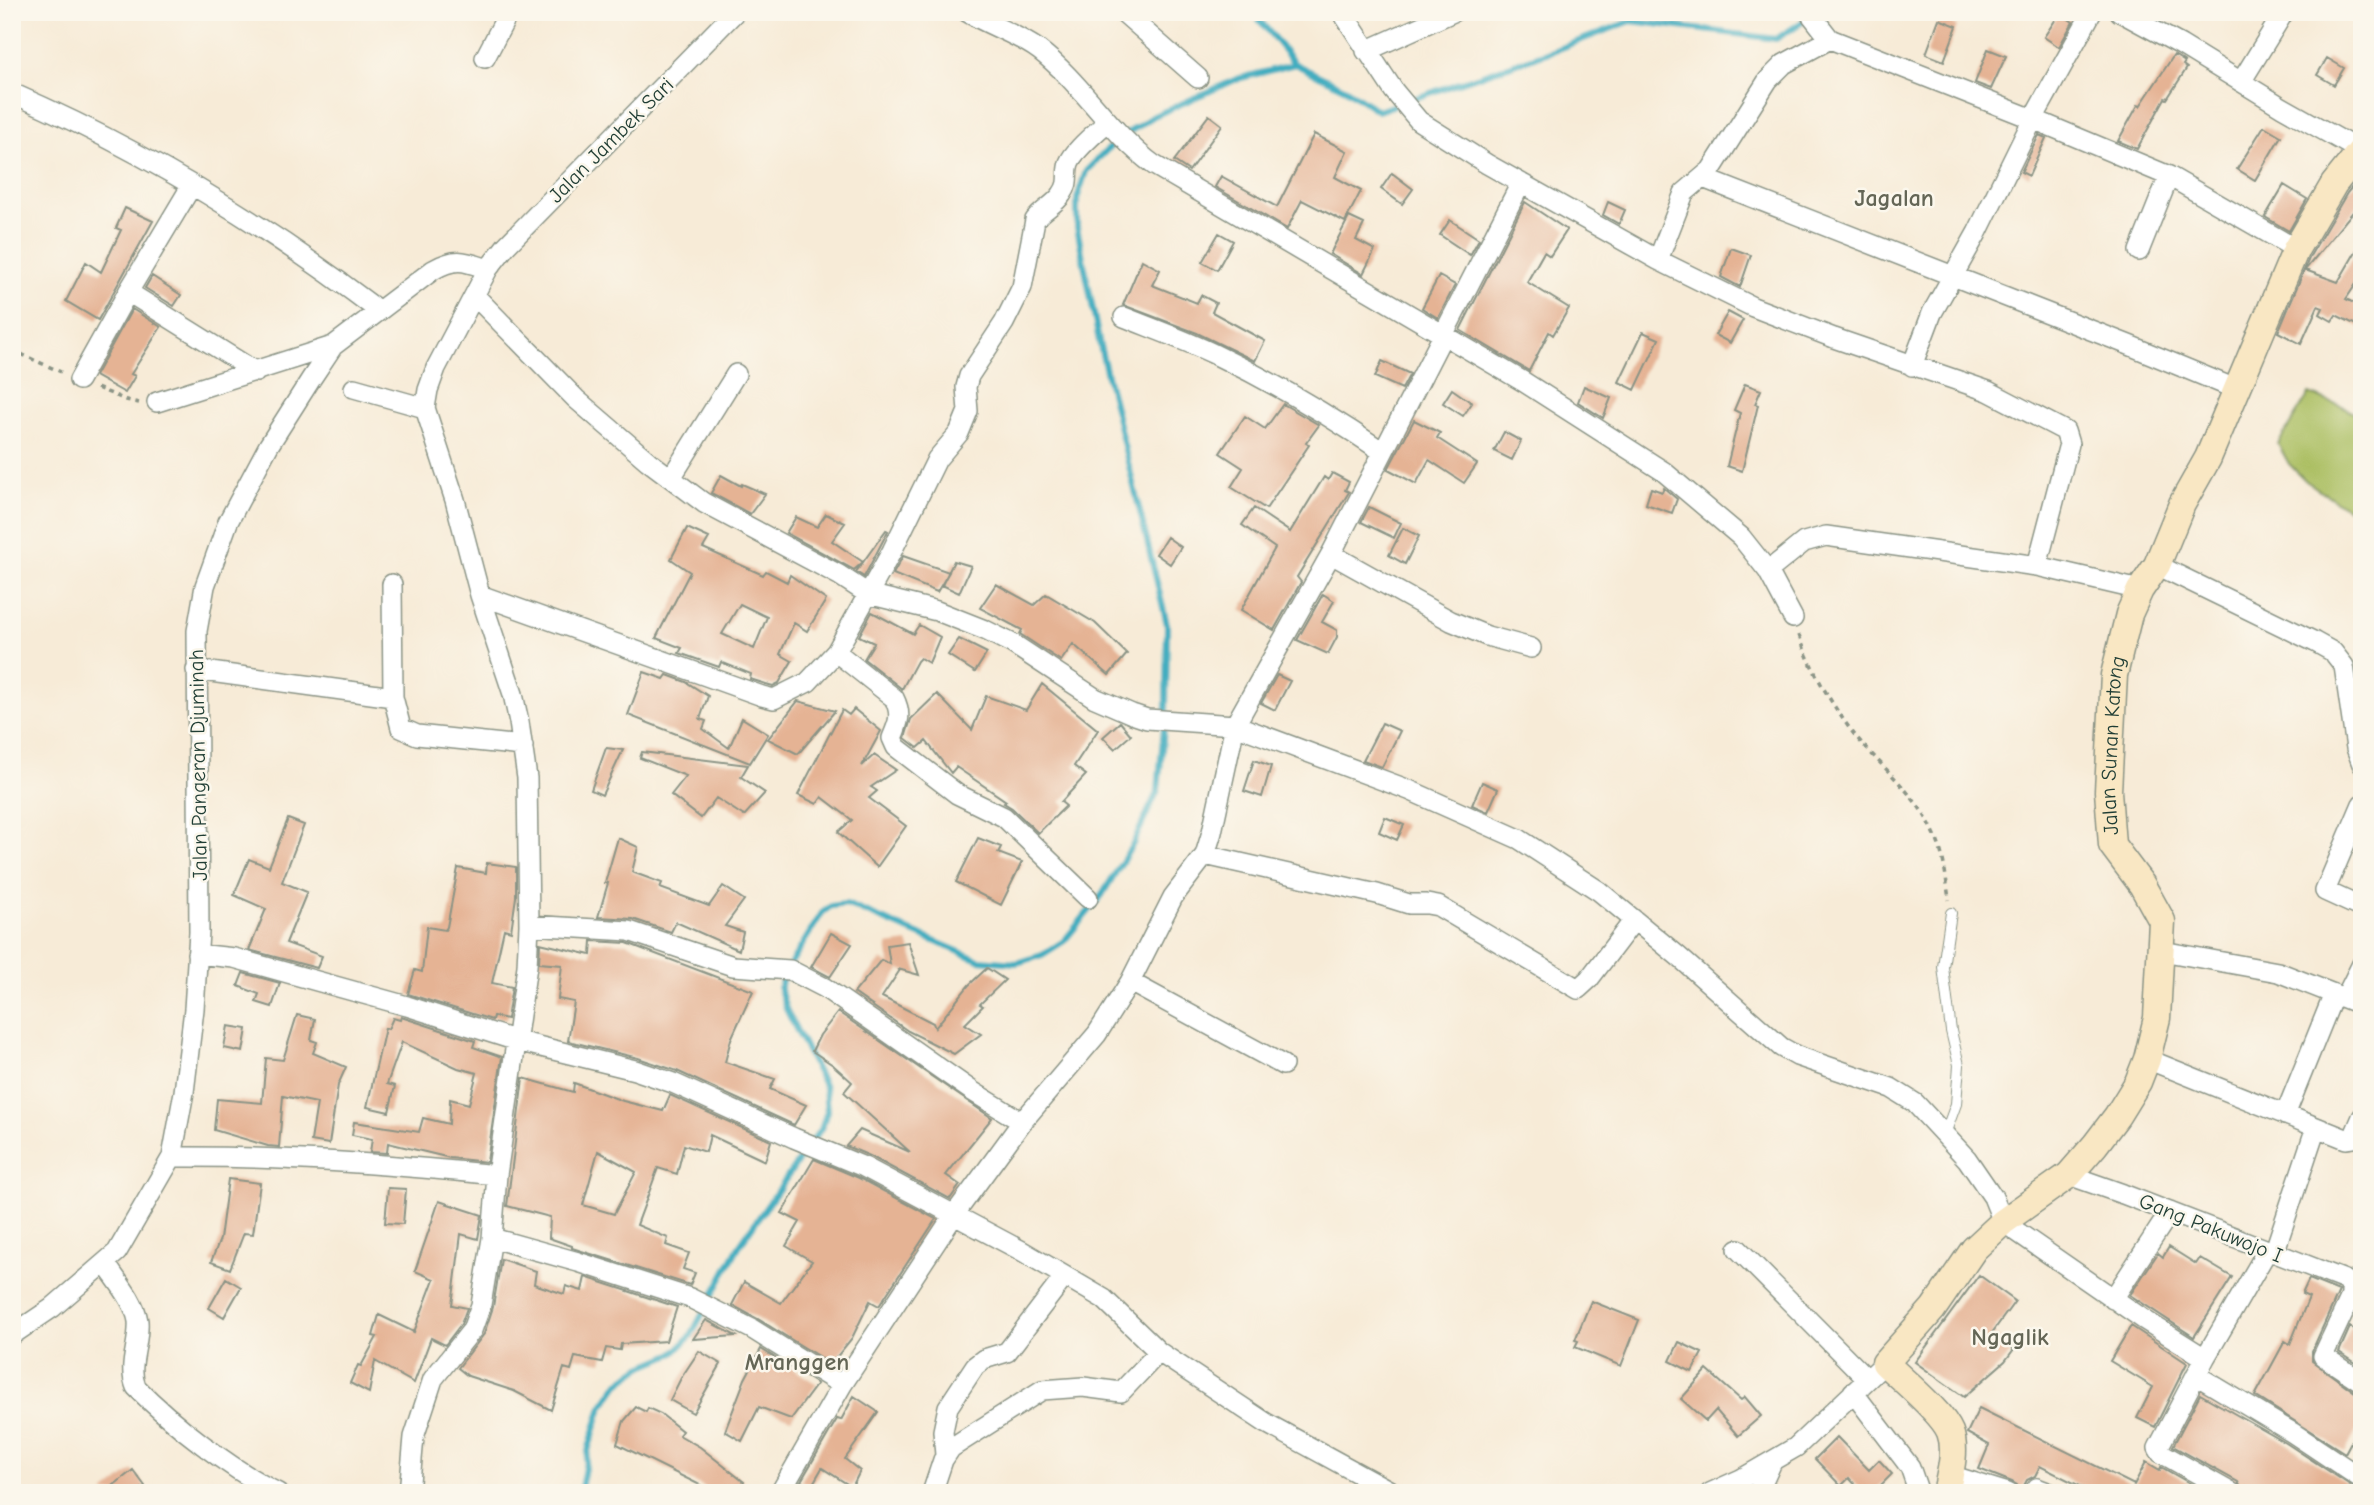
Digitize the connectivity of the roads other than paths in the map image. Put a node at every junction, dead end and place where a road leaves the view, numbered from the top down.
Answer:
1 (509, 12) edge
2 (736, 12) edge
3 (967, 12) edge
4 (1124, 12) edge
5 (1342, 12) edge
6 (1453, 12) edge
7 (1809, 12) edge
8 (2092, 12) edge
9 (2120, 12) edge
10 (2284, 12) edge
11 (1827, 36) junction
12 (1366, 51) junction
13 (485, 58) dead end
14 (1198, 78) dead end
15 (2241, 82) junction
16 (12, 93) edge
17 (2033, 119) junction
18 (1109, 125) junction
19 (2361, 151) edge
20 (2169, 176) junction
21 (1703, 178) junction
22 (1521, 183) junction
23 (192, 185) junction
24 (2296, 249) junction
25 (2139, 251) dead end
26 (1658, 260) junction
27 (488, 269) junction
28 (1952, 277) junction
29 (128, 292) junction
30 (475, 296) junction
31 (379, 310) junction
32 (1124, 317) dead end
33 (1442, 335) junction
34 (333, 346) junction
35 (1912, 366) junction
36 (256, 372) junction
37 (736, 374) dead end
38 (79, 380) dead end
39 (354, 388) dead end
40 (2238, 390) junction
41 (157, 402) dead end
42 (425, 408) junction
43 (1383, 452) junction
44 (671, 478) junction
45 (1331, 554) junction
46 (2157, 565) junction
47 (2037, 566) junction
48 (1768, 571) junction
49 (392, 584) dead end
50 (2140, 590) junction
51 (868, 594) junction
52 (480, 595) junction
53 (1793, 618) road end
54 (1531, 648) dead end
55 (836, 652) junction
56 (196, 670) junction
57 (393, 697) junction
58 (1235, 725) junction
59 (523, 746) junction
60 (2362, 764) edge
61 (2362, 804) edge
62 (1205, 855) junction
63 (1088, 898) dead end
64 (2362, 908) edge
65 (1951, 913) road end
66 (1634, 920) junction
67 (530, 925) junction
68 (2162, 951) junction
69 (197, 954) junction
70 (2362, 964) edge
71 (1130, 982) junction
72 (2347, 999) edge
73 (517, 1041) junction
74 (2147, 1059) junction
75 (1283, 1066) dead end
76 (2285, 1115) junction
77 (2362, 1117) edge
78 (1022, 1122) junction
79 (2316, 1127) junction
80 (1945, 1134) junction
81 (172, 1157) junction
82 (497, 1175) junction
83 (2069, 1175) junction
84 (2171, 1212) junction
85 (954, 1215) junction
86 (2003, 1222) junction
87 (492, 1238) junction
88 (1738, 1249) dead end
89 (2270, 1252) junction
90 (105, 1263) junction
91 (1065, 1276) junction
92 (2113, 1299) junction
93 (12, 1335) edge
94 (1158, 1352) junction
95 (2201, 1367) junction
96 (1868, 1378) junction
97 (2362, 1382) edge
98 (842, 1385) junction
99 (945, 1455) junction
100 (1772, 1462) junction
101 (2362, 1479) edge
102 (1948, 1484) edge
103 (278, 1493) edge
104 (408, 1493) edge
105 (780, 1493) edge
106 (932, 1493) edge
107 (1394, 1493) edge
108 (1710, 1493) edge
109 (1758, 1493) edge
110 (1919, 1493) edge
111 (2008, 1493) edge
112 (2033, 1493) edge
113 (2050, 1493) edge
114 (2232, 1493) edge

1 - 13 street
2 - 27 street, Jalan Jambek Sari
3 - 18 street
4 - 14 street
5 - 12 street
6 - 12 street
7 - 11 street
8 - 17 street
9 - 15 street
10 - 15 street
11 - 17 street
11 - 21 street
12 - 22 street
15 - 19 street
16 - 23 street
17 - 20 street
17 - 28 street
18 - 33 street
18 - 51 street
19 - 24 street, Jalan Sunan Katong
20 - 24 street
20 - 25 street
21 - 26 street
21 - 28 street
22 - 26 street
22 - 33 street
23 - 29 street
23 - 31 street
24 - 40 street, Jalan Sunan Katong
26 - 35 street
27 - 30 street, Jalan Jambek Sari
27 - 31 street, Jalan Pangeran Djuminah
28 - 35 street
28 - 40 street
29 - 36 street
29 - 38 street
30 - 42 street, Jalan Jambek Sari
30 - 44 street
31 - 34 street, Jalan Pangeran Djuminah
32 - 43 street
33 - 43 street
33 - 48 street
34 - 36 street
34 - 56 street, Jalan Pangeran Djuminah
35 - 47 street
36 - 41 street
37 - 44 street
39 - 42 street
40 - 46 street, Jalan Sunan Katong
42 - 52 street
43 - 45 street
44 - 51 street
45 - 54 street
45 - 58 street
46 - 50 street, Jalan Sunan Katong
46 - 60 street
47 - 48 street
47 - 50 street
48 - 53 street
49 - 57 street
50 - 68 street, Jalan Sunan Katong
51 - 55 street
51 - 58 street
52 - 55 street
52 - 59 street
55 - 63 street
56 - 57 street
56 - 69 street, Jalan Pangeran Djuminah
57 - 59 street
58 - 62 street
58 - 66 street
59 - 67 street
61 - 64 street
62 - 66 street
62 - 71 street
65 - 80 lane
66 - 80 street
67 - 73 street
67 - 78 street
68 - 72 street
68 - 74 street, Jalan Sunan Katong
69 - 73 street
69 - 81 street, Jalan Pangeran Djuminah
70 - 72 street
71 - 75 street
71 - 78 street
72 - 76 street
73 - 82 street
73 - 85 street
74 - 76 street
74 - 83 street, Jalan Sunan Katong
76 - 79 street
77 - 79 street
78 - 85 street
79 - 89 street
80 - 86 street
81 - 82 street
81 - 90 street, Jalan Pangeran Djuminah
82 - 87 street
83 - 84 street, Gang Pakuwojo I
83 - 86 street, Jalan Sunan Katong
84 - 89 street, Gang Pakuwojo I
84 - 92 street
85 - 91 street
85 - 98 street
86 - 92 street
86 - 96 street, Jalan Sunan Katong
87 - 98 street
87 - 104 street
88 - 96 street
89 - 95 street
89 - 97 street, Gang Pakuwojo I
90 - 93 street, Jalan Pangeran Djuminah
90 - 103 street
91 - 94 street
91 - 99 street
92 - 95 street
94 - 99 street
94 - 107 street
95 - 101 street
95 - 114 street
96 - 100 street
96 - 102 street
96 - 110 street
98 - 105 street
99 - 106 street
100 - 108 street
100 - 109 street
102 - 111 street
112 - 113 street

